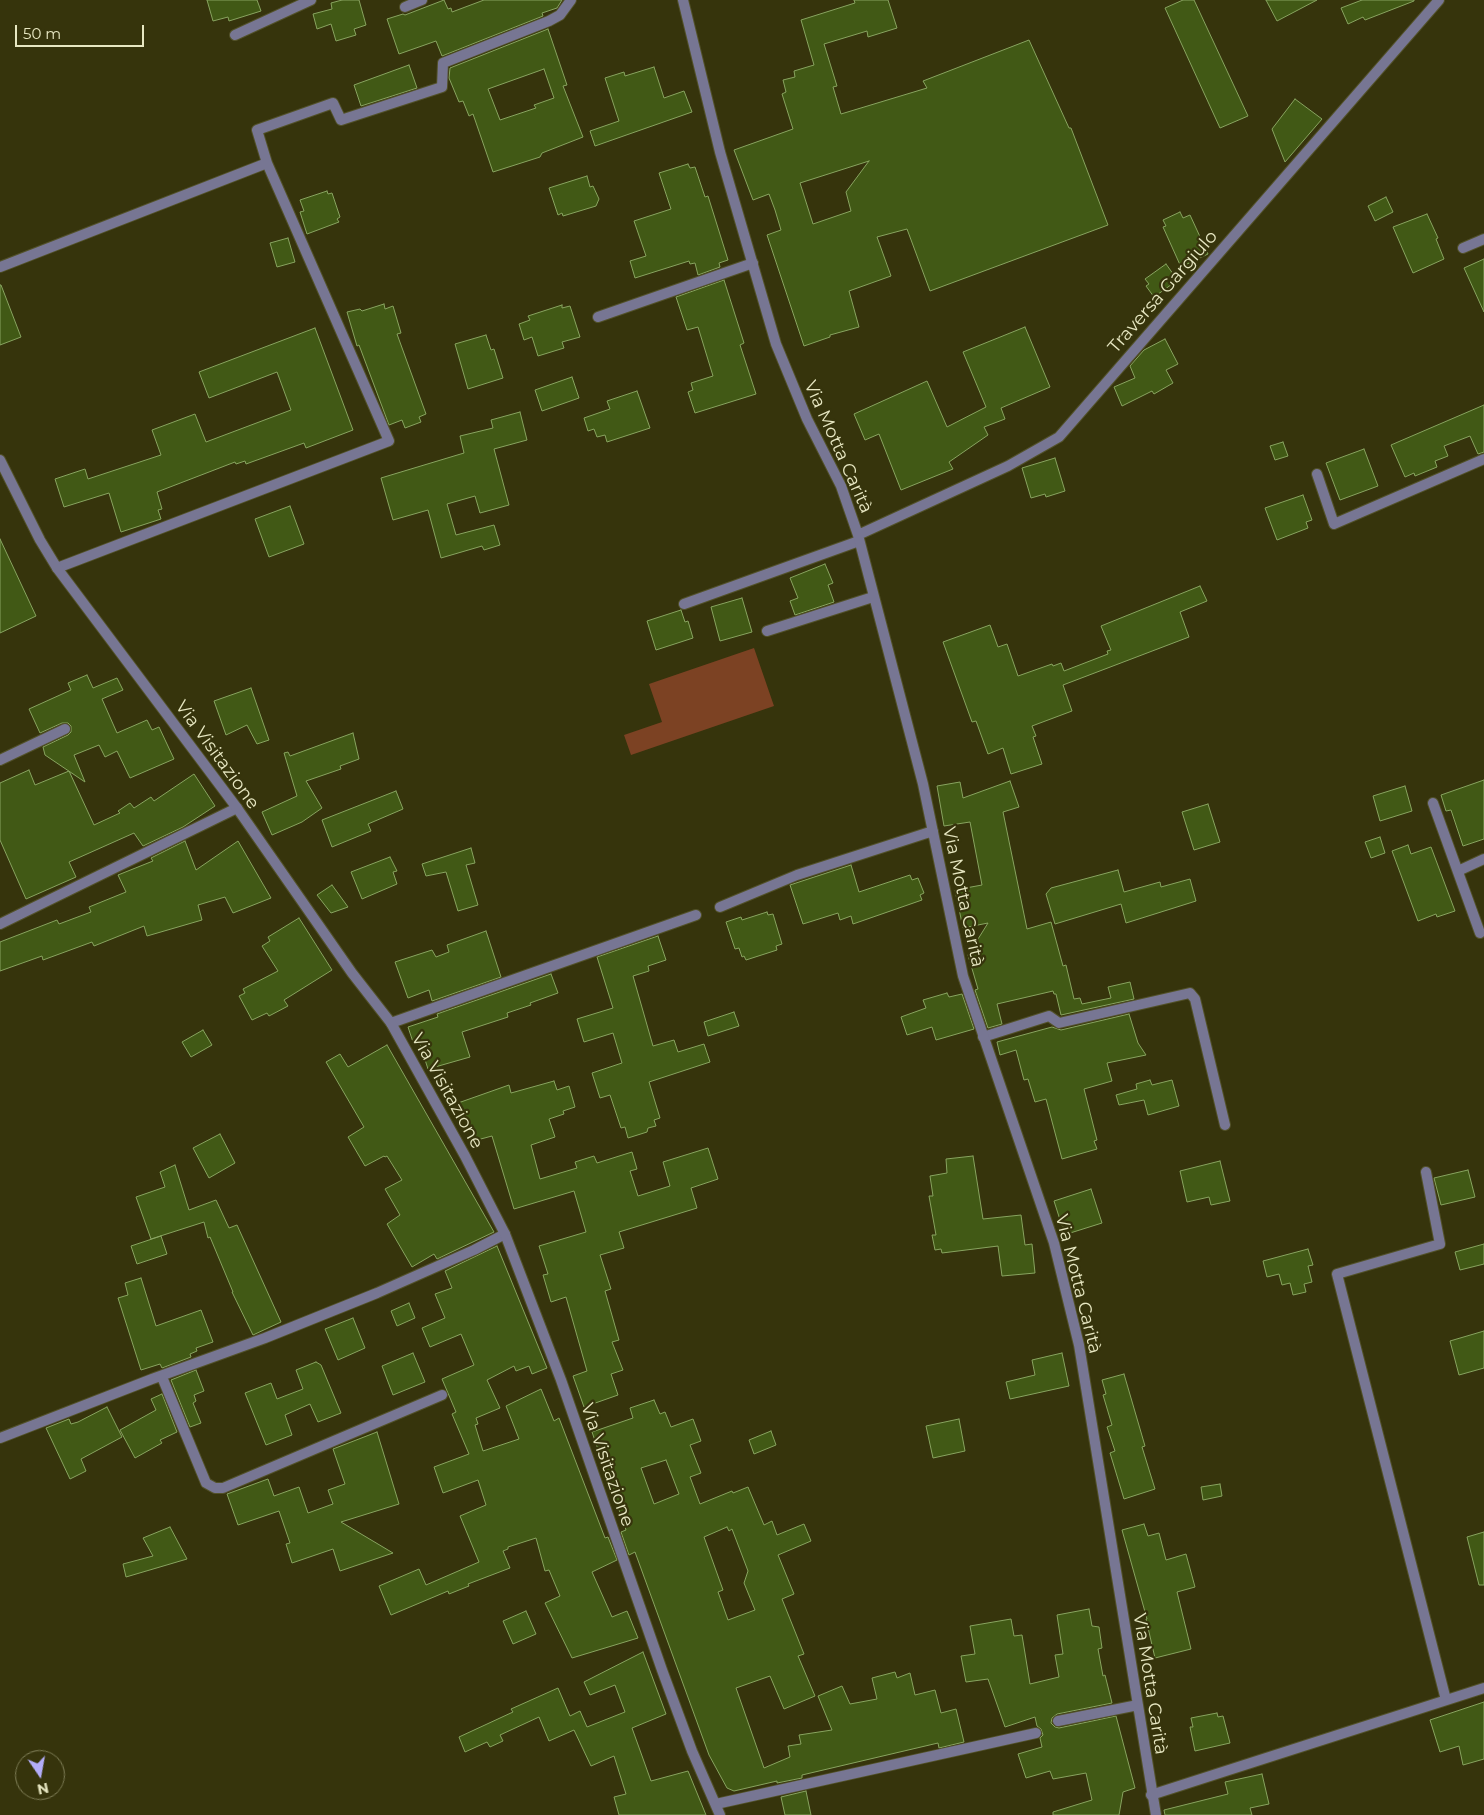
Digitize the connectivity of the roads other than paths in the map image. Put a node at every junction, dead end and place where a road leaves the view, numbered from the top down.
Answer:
1 (311, 0) edge
2 (422, 0) edge
3 (571, 0) edge
4 (684, 0) edge
5 (1439, 0) edge
6 (405, 7) dead end
7 (235, 35) dead end
8 (267, 164) junction
9 (1484, 239) edge
10 (1463, 248) dead end
11 (753, 263) junction
12 (0, 267) edge
13 (598, 317) dead end
14 (1484, 459) edge
15 (0, 460) edge
16 (3, 473) edge
17 (1318, 474) dead end
18 (858, 538) junction
19 (57, 568) junction
20 (873, 597) junction
21 (684, 604) dead end
22 (767, 632) dead end
23 (66, 729) dead end
24 (0, 760) edge
25 (1433, 803) dead end
26 (236, 808) junction
27 (933, 832) junction
28 (1484, 859) edge
29 (1458, 871) junction
30 (720, 907) dead end
31 (696, 915) dead end
32 (0, 924) edge
33 (1480, 932) dead end
34 (391, 1023) junction
35 (983, 1037) junction
36 (1225, 1125) dead end
37 (1426, 1172) dead end
38 (505, 1234) junction
39 (162, 1377) junction
40 (442, 1395) dead end
41 (0, 1438) edge
42 (1484, 1688) edge
43 (1446, 1700) junction
44 (1138, 1705) junction
45 (1058, 1721) dead end
46 (1036, 1733) dead end
47 (1152, 1795) junction
48 (716, 1804) junction
49 (720, 1815) edge
50 (1156, 1815) edge

1 - 7 street
2 - 6 street
3 - 8 street
4 - 11 street, Via Motta Carità
5 - 18 street, Traversa Gargiulo
8 - 12 street
8 - 19 street
9 - 10 street
11 - 13 street
11 - 18 street, Via Motta Carità
14 - 17 street
15 - 16 street, Via Visitazione
16 - 19 street, Via Visitazione
18 - 20 street, Via Motta Carità
18 - 21 street, Traversa Gargiulo
19 - 26 street, Via Visitazione
20 - 22 street
20 - 27 street, Via Motta Carità
23 - 24 street
25 - 29 street
26 - 32 street
26 - 34 street, Via Visitazione
27 - 30 street
27 - 35 street, Via Motta Carità
28 - 29 street
29 - 33 street
31 - 34 street
34 - 38 street, Via Visitazione
35 - 36 street
35 - 44 street, Via Motta Carità
37 - 43 street
38 - 39 street
38 - 48 street, Via Visitazione
39 - 40 street
39 - 41 street
42 - 43 street
43 - 47 street
44 - 45 street
44 - 47 street, Via Motta Carità
46 - 48 street
47 - 50 street, Via Motta Carità
48 - 49 street, Via Visitazione

